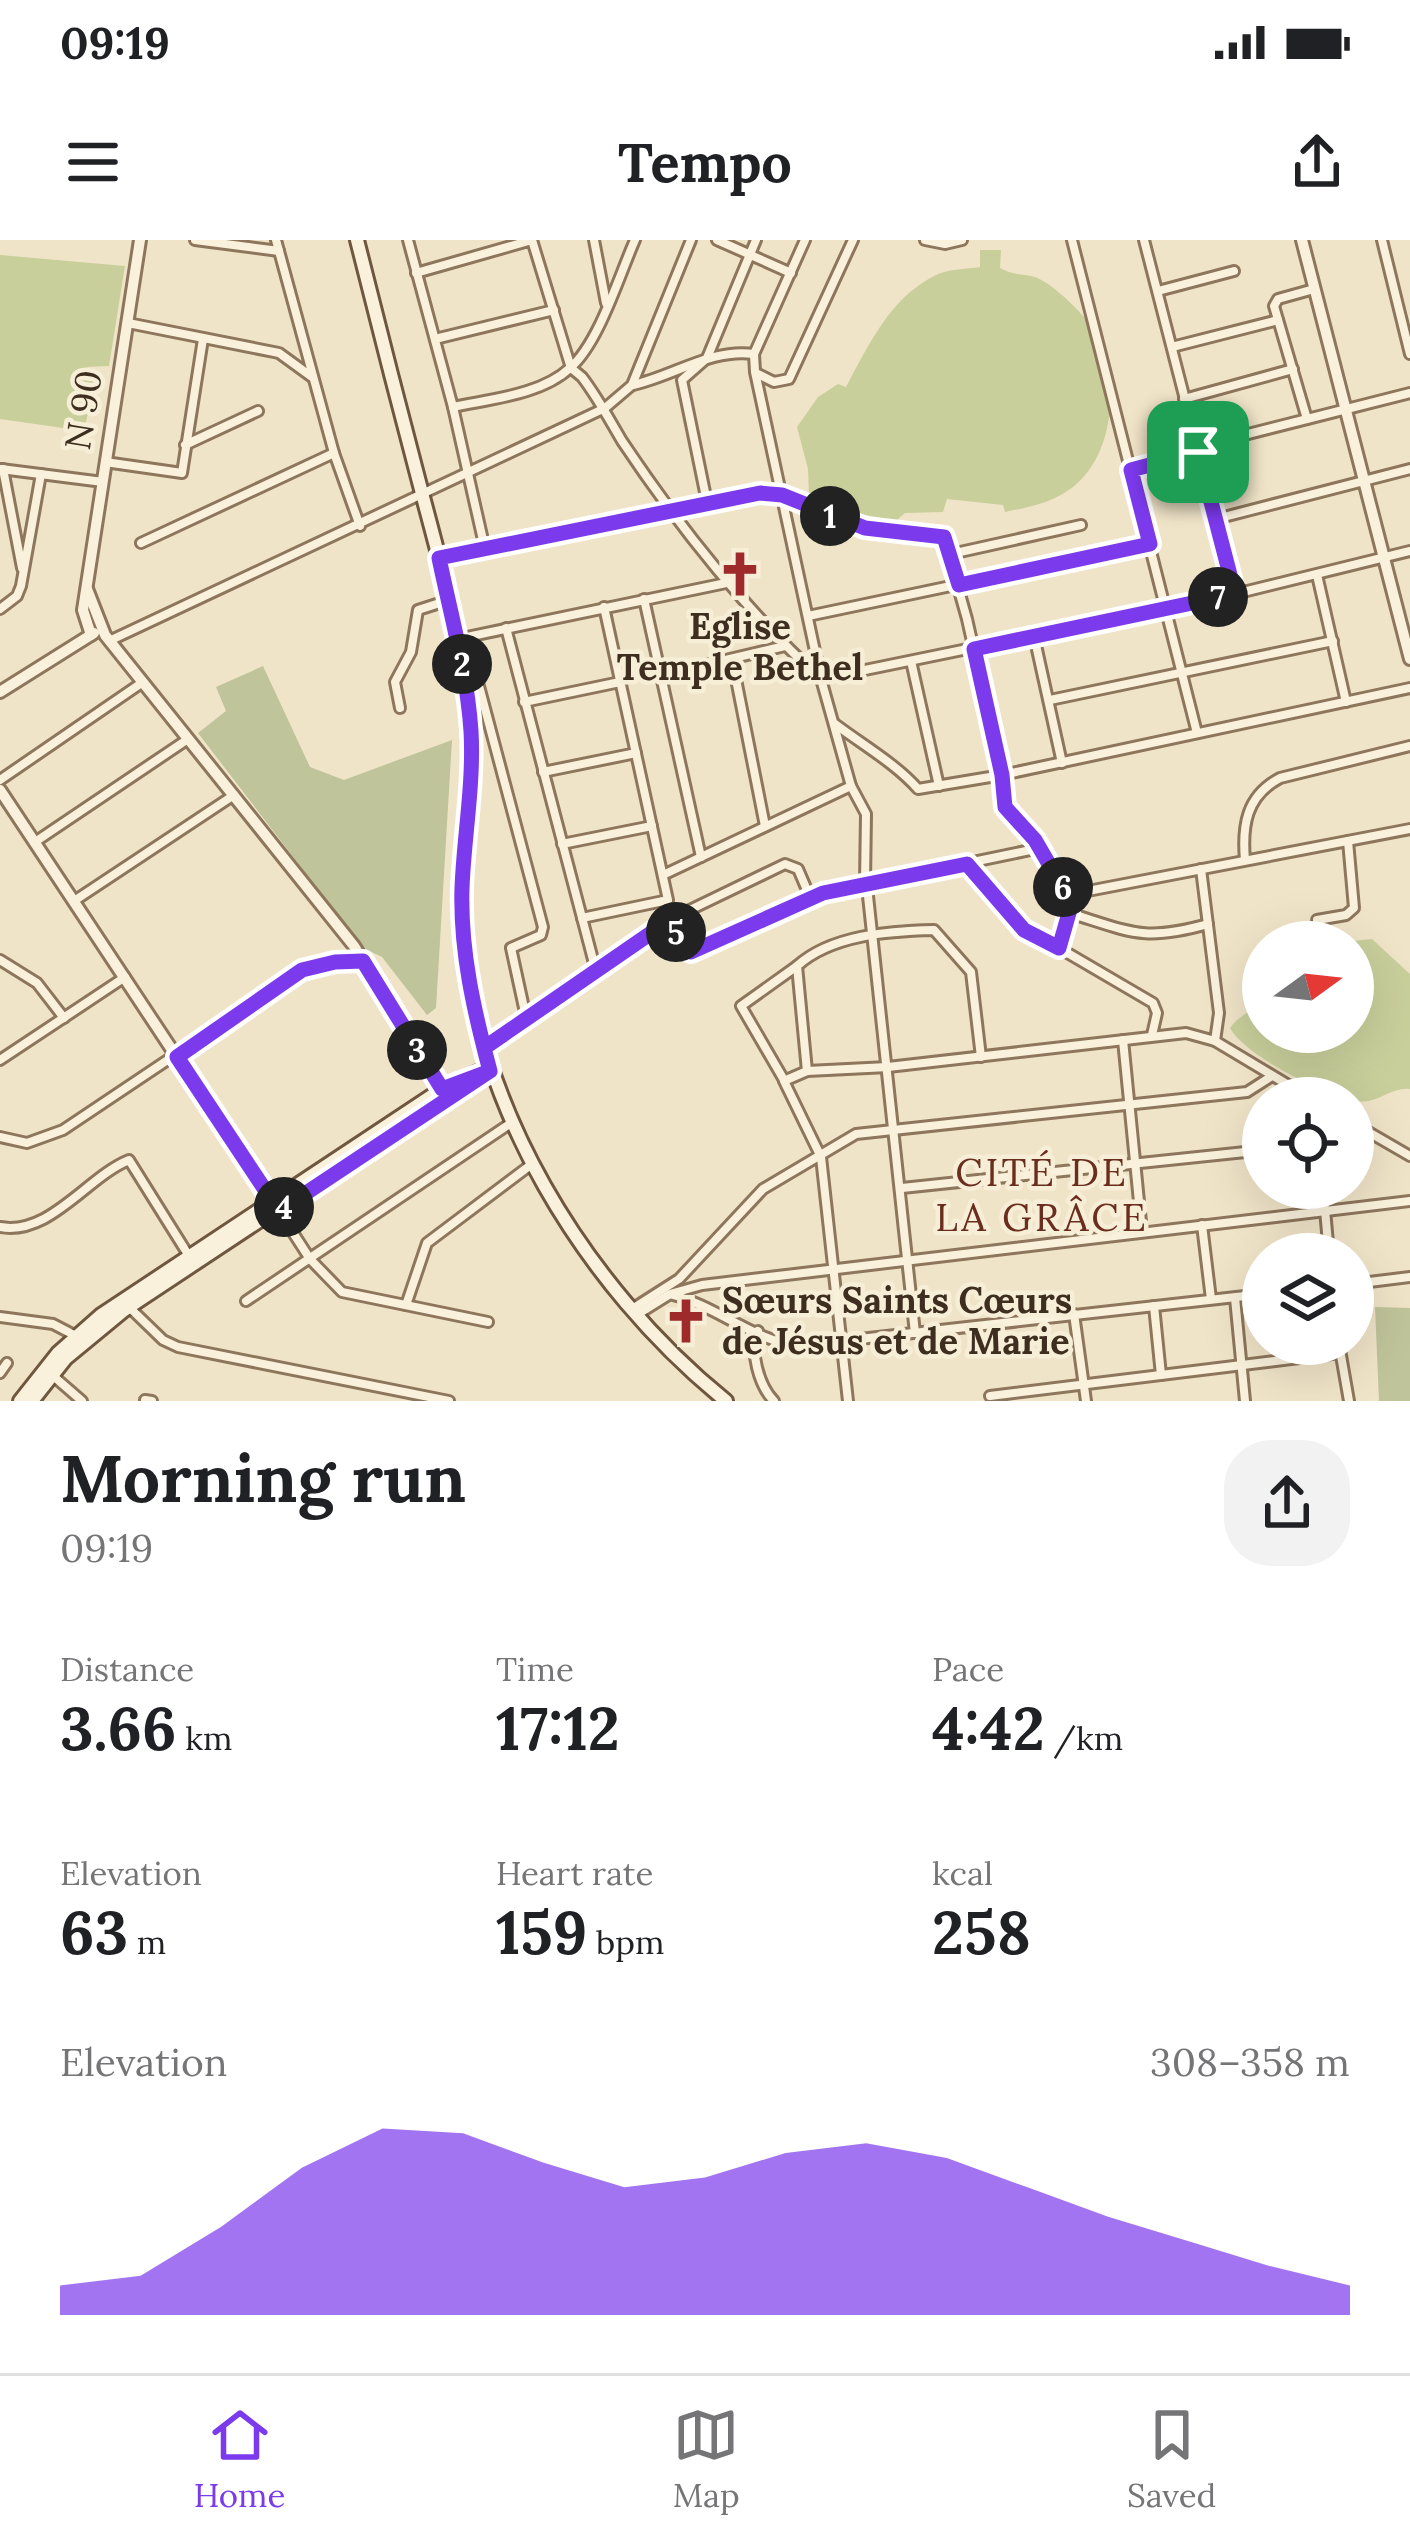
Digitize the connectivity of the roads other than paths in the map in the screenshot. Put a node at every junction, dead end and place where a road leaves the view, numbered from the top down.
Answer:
1 (140, 240) edge
2 (195, 240) edge
3 (276, 240) edge
4 (357, 240) edge
5 (408, 240) edge
6 (594, 240) edge
7 (635, 240) edge
8 (691, 240) edge
9 (717, 240) edge
10 (756, 240) edge
11 (805, 240) edge
12 (853, 240) edge
13 (925, 240) edge
14 (962, 240) edge
15 (1072, 240) edge
16 (1144, 240) edge
17 (1302, 240) edge
18 (1382, 240) edge
19 (279, 251) junction
20 (750, 254) junction
21 (1234, 271) dead end
22 (791, 272) junction
23 (416, 273) junction
24 (1410, 282) edge
25 (1394, 286) junction
26 (1314, 289) junction
27 (1157, 291) junction
28 (606, 303) junction
29 (554, 310) junction
30 (1278, 320) junction
31 (126, 323) junction
32 (203, 339) junction
33 (435, 339) junction
34 (303, 343) junction
35 (1172, 347) junction
36 (279, 353) junction
37 (754, 354) junction
38 (1410, 354) edge
39 (707, 358) junction
40 (571, 368) junction
41 (1293, 369) junction
42 (755, 372) junction
43 (313, 377) junction
44 (632, 386) junction
45 (1410, 393) edge
46 (1184, 399) junction
47 (453, 407) junction
48 (605, 409) junction
49 (1345, 410) junction
50 (258, 411) dead end
51 (1307, 419) junction
52 (185, 445) junction
53 (1197, 449) junction
54 (334, 453) junction
55 (105, 462) junction
56 (2, 469) edge
57 (1410, 469) edge
58 (1131, 470) junction
59 (466, 471) junction
60 (41, 474) junction
61 (1363, 481) junction
62 (103, 482) junction
63 (422, 494) junction
64 (782, 495) junction
65 (707, 502) junction
66 (672, 509) junction
67 (1216, 518) junction
68 (1081, 525) dead end
69 (360, 526) junction
70 (140, 542) dead end
71 (1150, 544) junction
72 (485, 549) junction
73 (1410, 551) edge
74 (951, 554) junction
75 (439, 558) junction
76 (1384, 558) junction
77 (24, 575) junction
78 (1317, 575) junction
79 (731, 582) junction
80 (959, 585) junction
81 (1235, 594) junction
82 (644, 599) junction
83 (448, 600) junction
84 (604, 607) junction
85 (1166, 608) junction
86 (0, 609) edge
87 (808, 616) junction
88 (93, 627) junction
89 (506, 628) junction
90 (1034, 636) junction
91 (462, 638) junction
92 (109, 641) junction
93 (1333, 641) junction
94 (785, 646) junction
95 (974, 649) junction
96 (732, 659) junction
97 (1410, 659) edge
98 (911, 662) junction
99 (1183, 672) junction
100 (662, 676) junction
101 (821, 679) junction
102 (142, 682) junction
103 (620, 682) junction
104 (1410, 688) edge
105 (0, 692) edge
106 (1050, 700) junction
107 (524, 702) junction
108 (1346, 702) junction
109 (400, 707) dead end
110 (834, 723) junction
111 (1197, 733) junction
112 (189, 739) junction
113 (1410, 746) edge
114 (636, 753) junction
115 (1062, 763) junction
116 (543, 772) junction
117 (1002, 775) junction
118 (0, 780) edge
119 (851, 786) junction
120 (939, 786) junction
121 (0, 790) edge
122 (235, 794) junction
123 (652, 826) junction
124 (765, 826) junction
125 (1410, 829) edge
126 (1348, 841) junction
127 (35, 842) junction
128 (562, 844) junction
129 (1040, 848) junction
130 (701, 857) junction
131 (1245, 860) junction
132 (967, 864) junction
133 (1201, 869) junction
134 (662, 875) junction
135 (866, 882) junction
136 (1067, 895) junction
137 (868, 896) dead end
138 (810, 897) junction
139 (668, 900) junction
140 (74, 901) junction
141 (1069, 913) junction
142 (582, 918) junction
143 (671, 919) junction
144 (1316, 920) dead end
145 (1208, 923) junction
146 (871, 936) junction
147 (1059, 948) junction
148 (0, 960) edge
149 (363, 961) junction
150 (797, 967) junction
151 (596, 971) junction
152 (125, 977) junction
153 (526, 1017) junction
154 (64, 1018) junction
155 (1152, 1035) junction
156 (1123, 1040) junction
157 (1215, 1041) junction
158 (484, 1048) junction
159 (177, 1057) junction
160 (981, 1058) junction
161 (0, 1060) edge
162 (888, 1067) junction
163 (490, 1071) junction
164 (807, 1071) junction
165 (1272, 1076) joint
166 (784, 1081) junction
167 (444, 1093) junction
168 (1130, 1102) junction
169 (511, 1123) junction
170 (895, 1128) junction
171 (1374, 1135) edge
172 (0, 1138) edge
173 (1242, 1152) edge
174 (821, 1156) junction
175 (1410, 1156) edge
176 (1136, 1163) junction
177 (532, 1164) junction
178 (902, 1188) junction
179 (1410, 1201) edge
180 (276, 1207) junction
181 (1325, 1211) junction
182 (1202, 1225) junction
183 (0, 1227) edge
184 (1142, 1232) junction
185 (1327, 1233) edge
186 (190, 1258) junction
187 (310, 1258) junction
188 (908, 1260) junction
189 (833, 1269) junction
190 (1410, 1277) edge
191 (679, 1279) junction
192 (1374, 1281) edge
193 (694, 1286) junction
194 (666, 1291) junction
195 (1242, 1297) edge
196 (1235, 1298) junction
197 (1210, 1300) junction
198 (246, 1301) dead end
199 (406, 1305) junction
200 (1154, 1306) junction
201 (129, 1307) junction
202 (634, 1312) junction
203 (1074, 1314) junction
204 (0, 1317) edge
205 (488, 1322) dead end
206 (758, 1331) junction
207 (915, 1333) junction
208 (76, 1336) junction
209 (840, 1344) junction
210 (7, 1363) dead end
211 (1248, 1365) edge
212 (1343, 1365) edge
213 (1242, 1366) junction
214 (0, 1373) edge
215 (51, 1374) junction
216 (1161, 1376) junction
217 (1084, 1385) junction
218 (991, 1396) dead end
219 (20, 1401) edge
220 (32, 1401) edge
221 (82, 1401) edge
222 (449, 1401) edge
223 (726, 1401) edge
224 (775, 1401) edge
225 (848, 1401) edge
226 (1086, 1401) edge
227 (1245, 1401) edge
228 (1349, 1401) edge

1 - 31 street, N 90
2 - 19 street
3 - 19 street
4 - 63 main road
5 - 23 street
6 - 28 street
7 - 28 street
8 - 44 street
9 - 20 street
10 - 20 street
11 - 22 street
12 - 42 street
13 - 14 street
15 - 58 street
16 - 27 street
17 - 26 street
18 - 25 street
19 - 34 street
20 - 22 street
20 - 39 street
21 - 27 street
22 - 37 street
23 - 29 street
23 - 33 street
24 - 25 street
25 - 38 street
26 - 30 street
26 - 49 street
27 - 35 street
28 - 40 street
29 - 33 street
29 - 40 street
30 - 35 street
30 - 41 street
31 - 32 street
31 - 55 street, N 90
32 - 36 street
32 - 52 street
33 - 47 street
34 - 36 street
34 - 43 street
35 - 46 street
36 - 43 street
37 - 39 street
37 - 42 street
39 - 44 street
39 - 65 street
40 - 47 street
40 - 48 street
41 - 46 street
41 - 51 street
42 - 64 street
43 - 54 street
44 - 48 street
45 - 49 street
46 - 53 street
47 - 59 street
48 - 59 street
48 - 66 street
49 - 51 street
49 - 61 street
50 - 52 street
51 - 53 street
52 - 55 street
53 - 58 street
53 - 67 street
54 - 69 street
54 - 70 street
55 - 62 street, N 90
56 - 60 street
56 - 77 street
57 - 61 street
58 - 71 street
59 - 63 street
59 - 72 street
60 - 62 street
60 - 77 street
61 - 67 street
61 - 76 street
62 - 88 street, N 90
63 - 69 street
63 - 75 main road
64 - 65 street
64 - 74 street
64 - 87 street
65 - 66 street
66 - 72 street
66 - 79 street
67 - 81 street
68 - 74 street
69 - 92 street
71 - 80 street
71 - 85 street
72 - 75 street
73 - 76 street
74 - 80 street
75 - 83 main road
76 - 78 street
76 - 97 street
77 - 86 street
78 - 81 street
78 - 93 street
79 - 82 street
79 - 94 street
80 - 87 street
80 - 95 street
81 - 85 street
82 - 84 street
82 - 100 street
83 - 91 main road
83 - 109 street
84 - 89 street
84 - 103 street
85 - 90 street
85 - 99 street
87 - 101 street
88 - 92 street
88 - 105 street
89 - 91 street
89 - 107 street
90 - 95 street
90 - 106 street
91 - 153 street
91 - 158 main road
92 - 102 street
93 - 99 street
93 - 108 street
94 - 96 street
94 - 101 street
95 - 98 street
95 - 117 street
96 - 100 street
96 - 124 street
98 - 101 street
98 - 120 street
99 - 106 street
99 - 111 street
100 - 130 street
101 - 110 street
102 - 112 street
102 - 118 street
103 - 107 street
103 - 114 street
104 - 108 street
106 - 115 street
107 - 116 street
108 - 111 street
110 - 119 street
110 - 120 street
111 - 115 street
112 - 122 street
112 - 127 street
113 - 131 street
114 - 116 street
114 - 123 street
115 - 117 street
116 - 128 street
117 - 120 street
117 - 129 street
119 - 124 street
119 - 135 street
121 - 127 street
122 - 140 street
122 - 149 street
123 - 128 street
123 - 134 street
124 - 130 street
125 - 126 street
126 - 131 street
126 - 144 street
127 - 140 street
128 - 142 street
129 - 132 street
129 - 136 street
130 - 134 street
131 - 133 street
132 - 135 street
132 - 147 street
133 - 136 street
133 - 145 street
134 - 139 street
135 - 138 street
136 - 141 street
137 - 146 street
138 - 143 street
138 - 143 street
139 - 142 street
139 - 143 street
140 - 152 street
141 - 145 street
141 - 147 street
142 - 151 street
143 - 151 street
145 - 157 street
146 - 150 street
146 - 160 street
146 - 162 street
147 - 155 street
148 - 154 street
149 - 159 street
149 - 167 street
150 - 164 street
150 - 166 street
151 - 153 street
152 - 154 street
152 - 159 street
153 - 158 street
154 - 161 street
155 - 156 street
155 - 157 street
156 - 160 street
156 - 168 street
157 - 165 street
158 - 163 main road
159 - 172 street
159 - 180 street
160 - 162 street
162 - 164 street
162 - 170 street
163 - 167 main road
163 - 169 main road
164 - 166 street
165 - 168 street
166 - 174 street
167 - 180 main road
168 - 170 street
168 - 176 street
169 - 177 main road
169 - 187 street
170 - 174 street
170 - 178 street
171 - 175 street
173 - 176 street
174 - 189 street
174 - 191 street
176 - 178 street
176 - 184 street
177 - 199 street
177 - 202 main road
178 - 188 street
179 - 181 street
180 - 186 main road
180 - 187 street
180 - 201 main road
181 - 182 street
181 - 185 street
182 - 184 street
182 - 197 street
183 - 186 street
184 - 188 street
186 - 208 main road
187 - 198 street
187 - 199 street
188 - 189 street
188 - 207 street
189 - 193 street
189 - 209 street
190 - 192 street
191 - 193 street
191 - 194 street
193 - 194 street
194 - 202 street
194 - 206 street
195 - 196 street
196 - 197 street
196 - 213 street
197 - 200 street
199 - 205 street
200 - 203 street
200 - 216 street
201 - 215 main road
201 - 222 street
202 - 223 main road
203 - 207 street
203 - 217 street
204 - 208 street
206 - 209 street
206 - 224 street
207 - 209 street
208 - 219 main road
209 - 225 street
210 - 214 street
211 - 213 street
212 - 228 street
213 - 216 street
213 - 227 street
215 - 220 main road
215 - 221 street
216 - 217 street
217 - 218 street
217 - 226 street

